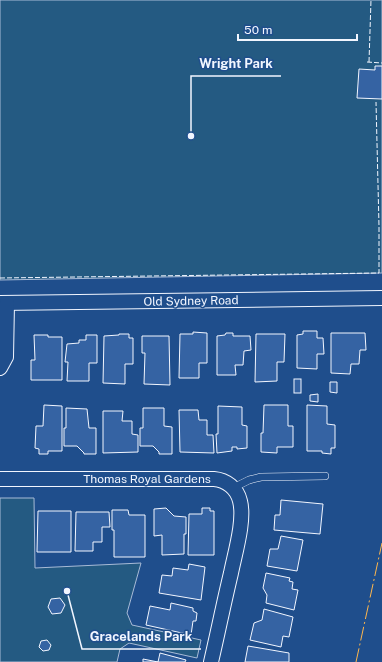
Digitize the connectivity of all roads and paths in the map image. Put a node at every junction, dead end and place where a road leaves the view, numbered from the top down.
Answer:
1 (382, 298) edge
2 (3, 303) edge
3 (0, 368) edge
4 (325, 476) dead end
5 (0, 479) edge
6 (233, 488) junction
7 (211, 662) edge

1 - 2 street, Old Sydney Road
2 - 3 street
4 - 6 lane
5 - 6 street, Thomas Royal Gardens
6 - 7 street

